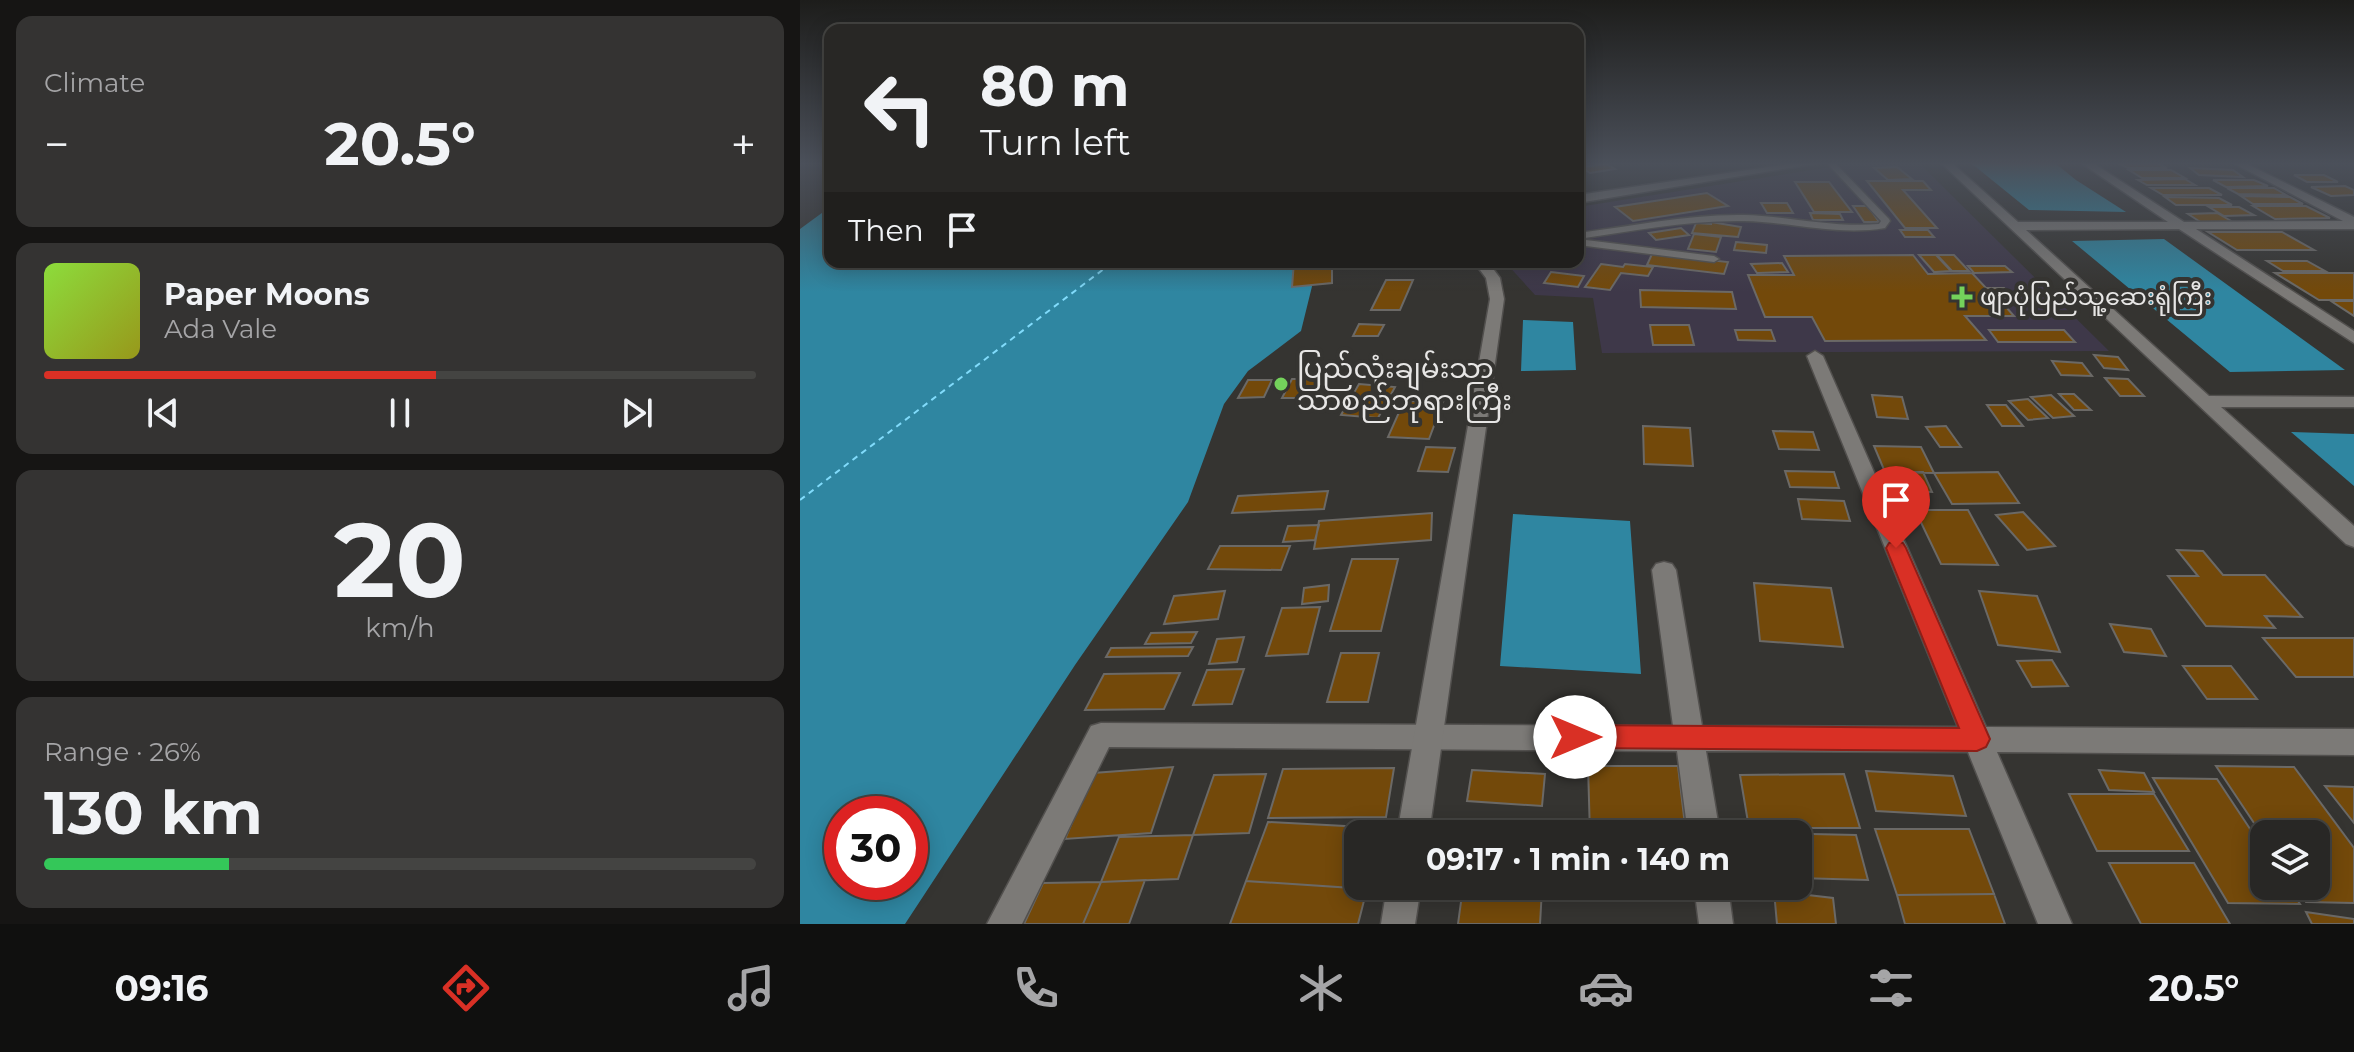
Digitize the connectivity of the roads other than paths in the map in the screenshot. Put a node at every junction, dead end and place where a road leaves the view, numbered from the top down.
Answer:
1 (1872, 206) edge
2 (1993, 206) edge
3 (2154, 206) edge
4 (2321, 206) edge
5 (2354, 223) edge
6 (2014, 226) junction
7 (2185, 226) junction
8 (1584, 238) edge
9 (1584, 240) edge
10 (1714, 259) dead end
11 (1486, 268) edge
12 (2354, 338) edge
13 (1815, 356) dead end
14 (2204, 401) junction
15 (2354, 402) edge
16 (2354, 539) edge
17 (1664, 570) dead end
18 (1428, 736) junction
19 (1692, 737) junction
20 (1977, 739) junction
21 (2354, 742) edge
22 (1415, 820) edge
23 (1702, 820) edge
24 (1402, 900) edge
25 (1713, 900) edge
26 (1004, 924) edge
27 (1398, 924) edge
28 (1716, 924) edge
29 (2055, 924) edge

1 - 8 lane
2 - 6 street
3 - 7 street
4 - 5 street
5 - 7 street
6 - 7 street
6 - 14 street
7 - 12 street
9 - 10 lane
11 - 18 street
13 - 20 street
14 - 15 street
14 - 16 street
17 - 19 street
18 - 19 street
18 - 22 street
18 - 26 street
19 - 20 street
19 - 23 street
20 - 21 street
20 - 29 street
24 - 27 street
25 - 28 street

